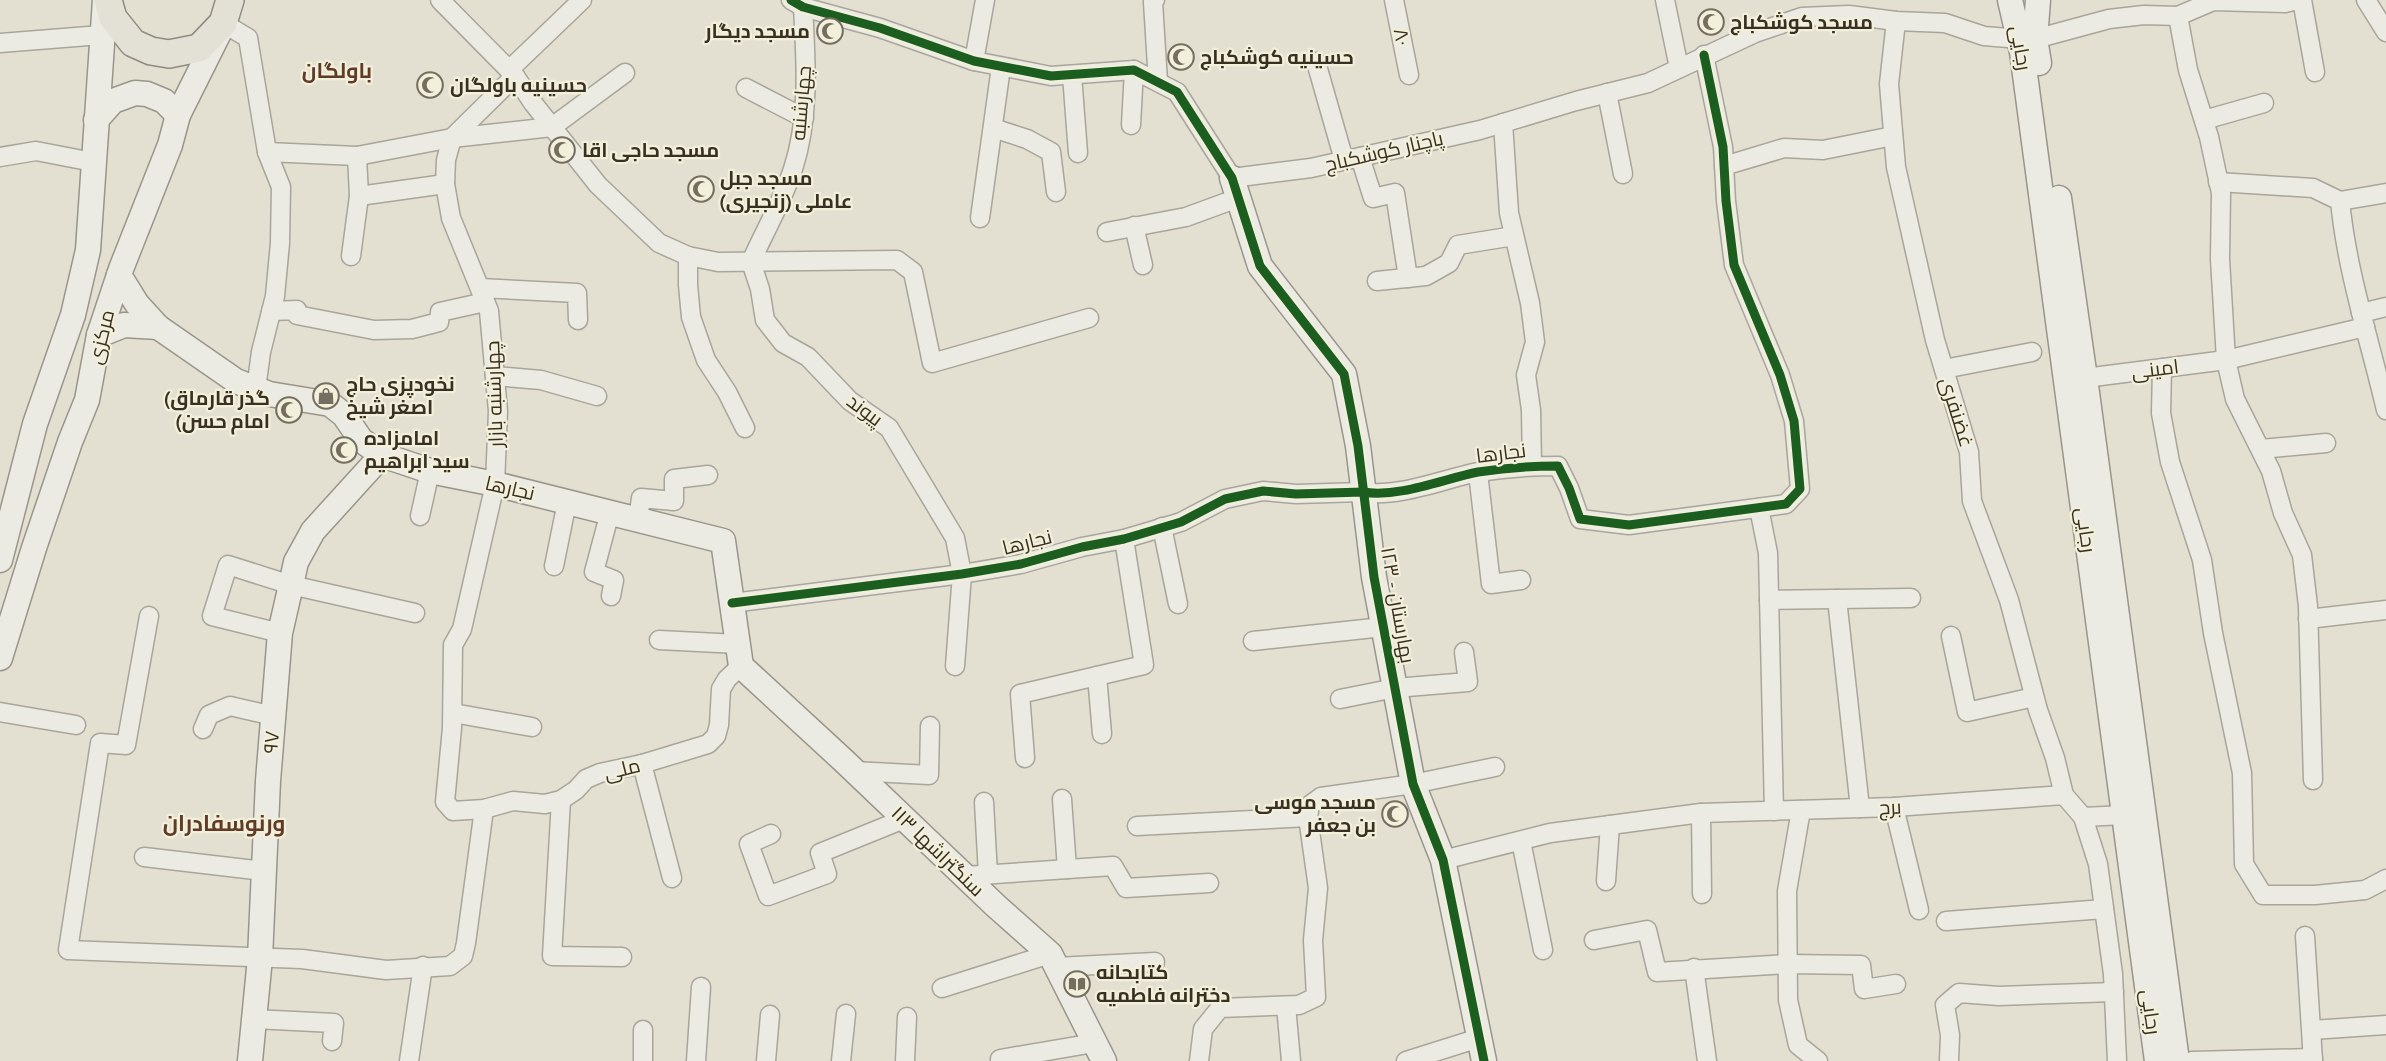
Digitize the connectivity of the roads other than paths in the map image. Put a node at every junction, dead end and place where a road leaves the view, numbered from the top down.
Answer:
1 (107, 0) edge
2 (440, 0) edge
3 (582, 0) edge
4 (985, 0) edge
5 (1155, 0) edge
6 (1394, 0) edge
7 (1665, 0) edge
8 (2010, 0) edge
9 (2038, 0) edge
10 (2297, 0) edge
11 (2302, 0) edge
12 (2366, 0) edge
13 (797, 4) edge
14 (227, 12) edge
15 (2178, 16) junction
16 (1896, 21) junction
17 (2386, 32) edge
18 (101, 35) junction
19 (2027, 39) junction
20 (0, 44) edge
21 (1704, 55) junction
22 (974, 61) junction
23 (1316, 62) dead end
24 (1001, 67) junction
25 (1679, 68) junction
26 (1134, 70) junction
27 (2315, 72) dead end
28 (512, 73) junction
29 (625, 73) dead end
30 (1072, 75) junction
31 (1409, 75) dead end
32 (1158, 82) junction
33 (746, 88) dead end
34 (1607, 93) junction
35 (2264, 104) dead end
36 (178, 115) junction
37 (804, 118) junction
38 (96, 120) junction
39 (2204, 120) junction
40 (1503, 123) junction
41 (1131, 125) dead end
42 (552, 127) junction
43 (993, 128) junction
44 (1893, 136) junction
45 (452, 138) junction
46 (267, 152) junction
47 (1078, 153) dead end
48 (357, 156) junction
49 (0, 157) edge
50 (1352, 159) junction
51 (93, 162) junction
52 (1724, 166) junction
53 (1623, 174) dead end
54 (2218, 182) junction
55 (445, 184) junction
56 (1235, 188) junction
57 (1056, 192) dead end
58 (2386, 193) edge
59 (360, 196) junction
60 (2340, 201) junction
61 (980, 218) dead end
62 (1134, 226) junction
63 (1107, 232) dead end
64 (1514, 236) junction
65 (351, 256) dead end
66 (688, 256) junction
67 (751, 262) junction
68 (1143, 265) dead end
69 (119, 275) junction
70 (1408, 278) junction
71 (1377, 281) dead end
72 (483, 295) junction
73 (2386, 307) edge
74 (271, 312) junction
75 (1089, 318) dead end
76 (578, 320) dead end
77 (2363, 320) junction
78 (158, 327) junction
79 (99, 335) junction
80 (2032, 352) dead end
81 (2226, 360) junction
82 (2162, 368) junction
83 (1944, 369) junction
84 (495, 376) junction
85 (2085, 378) junction
86 (256, 389) junction
87 (597, 396) dead end
88 (2386, 410) edge
89 (35, 424) junction
90 (745, 428) dead end
91 (70, 442) junction
92 (2326, 443) dead end
93 (2260, 449) junction
94 (382, 455) junction
95 (1532, 466) junction
96 (430, 471) junction
97 (1478, 472) junction
98 (708, 475) dead end
99 (495, 484) junction
100 (1363, 492) junction
101 (567, 502) junction
102 (1759, 508) junction
103 (610, 512) junction
104 (420, 516) dead end
105 (638, 519) junction
106 (1162, 527) junction
107 (3, 536) edge
108 (1124, 539) junction
109 (0, 560) edge
110 (554, 566) dead end
111 (962, 574) junction
112 (1521, 580) dead end
113 (291, 585) junction
114 (610, 596) dead end
115 (1911, 598) dead end
116 (1837, 599) junction
117 (1769, 600) junction
118 (732, 603) junction
119 (1178, 604) dead end
120 (2386, 610) edge
121 (415, 613) dead end
122 (150, 616) dead end
123 (2308, 619) junction
124 (1383, 627) junction
125 (280, 633) junction
126 (1951, 636) dead end
127 (659, 640) dead end
128 (1253, 641) dead end
129 (1464, 652) dead end
130 (739, 655) junction
131 (0, 658) edge
132 (955, 666) dead end
133 (1097, 676) junction
134 (1395, 688) junction
135 (2034, 697) junction
136 (1340, 699) dead end
137 (0, 712) edge
138 (453, 713) junction
139 (273, 716) junction
140 (76, 725) dead end
141 (930, 726) dead end
142 (532, 727) dead end
143 (203, 729) dead end
144 (1102, 734) dead end
145 (1025, 758) dead end
146 (642, 764) junction
147 (1495, 767) dead end
148 (854, 771) junction
149 (2313, 780) dead end
150 (1413, 784) junction
151 (2064, 795) junction
152 (1062, 799) dead end
153 (561, 800) junction
154 (984, 802) dead end
155 (1894, 807) junction
156 (1860, 808) junction
157 (484, 809) junction
158 (1801, 810) junction
159 (1774, 811) junction
160 (1701, 813) junction
161 (2124, 815) junction
162 (1308, 817) junction
163 (2083, 817) junction
164 (904, 819) junction
165 (1610, 825) junction
166 (1137, 826) dead end
167 (771, 834) dead end
168 (1521, 841) junction
169 (144, 856) dead end
170 (1443, 860) junction
171 (1067, 869) junction
172 (263, 871) junction
173 (976, 876) junction
174 (672, 878) dead end
175 (2386, 879) edge
176 (1606, 881) dead end
177 (1209, 883) dead end
178 (1702, 894) dead end
179 (2104, 909) junction
180 (1919, 910) dead end
181 (1946, 921) dead end
182 (2304, 936) dead end
183 (1594, 940) dead end
184 (1543, 950) dead end
185 (622, 957) dead end
186 (260, 958) junction
187 (1053, 960) junction
188 (1155, 962) dead end
189 (1787, 964) junction
190 (423, 966) junction
191 (1694, 968) junction
192 (1896, 984) dead end
193 (701, 987) dead end
194 (942, 988) dead end
195 (2114, 992) junction
196 (1286, 1006) junction
197 (846, 1014) dead end
198 (770, 1015) dead end
199 (907, 1017) dead end
200 (255, 1019) junction
201 (2386, 1025) edge
202 (643, 1030) dead end
203 (2312, 1030) junction
204 (332, 1041) dead end
205 (1482, 1050) edge
206 (1099, 1052) edge
207 (1797, 1053) edge
208 (1000, 1059) dead end
209 (2313, 1059) edge
210 (250, 1061) edge
211 (409, 1061) edge
212 (643, 1061) edge
213 (696, 1061) edge
214 (766, 1061) edge
215 (841, 1061) edge
216 (904, 1061) edge
217 (1199, 1061) edge
218 (1291, 1061) edge
219 (1406, 1061) edge
220 (1707, 1061) edge
221 (1818, 1061) edge
222 (1950, 1061) edge
223 (2117, 1061) edge
224 (2157, 1061) edge
225 (2177, 1061) edge
226 (2192, 1061) edge

1 - 14 main road
1 - 18 main road, مرکزی
2 - 28 street
3 - 28 street
4 - 22 street
5 - 32 street
6 - 31 street, ۸۰
7 - 25 street
8 - 19 main road, رجایی
9 - 19 main road, رجایی
10 - 15 street
11 - 27 street
12 - 17 street
13 - 22 street
13 - 37 street, چهارشنبه
14 - 36 main road, مرکزی
14 - 46 street
15 - 19 street, پاچنار کوشکباج
15 - 39 street
16 - 19 street, پاچنار کوشکباج
16 - 21 street, پاچنار کوشکباج
16 - 44 street, غضنفری
18 - 20 street
18 - 38 main road, مرکزی
19 - 85 main road, رجایی
19 - 161 main road, رجایی
21 - 25 street, پاچنار کوشکباج
21 - 52 street, نجارها
22 - 24 street
23 - 50 street
24 - 30 street
24 - 43 street
25 - 34 street, پاچنار کوشکباج
26 - 30 street
26 - 32 street
26 - 41 street
28 - 42 street
28 - 45 street
29 - 42 street
30 - 47 street
32 - 56 street
33 - 37 street
34 - 40 street, پاچنار کوشکباج
34 - 53 street
35 - 39 street
36 - 38 main road
36 - 69 main road, مرکزی
37 - 67 street, چهارشنبه
38 - 51 main road, مرکزی
39 - 54 street
40 - 50 street, پاچنار کوشکباج
40 - 64 street
42 - 45 street
42 - 66 street
43 - 57 street
43 - 61 street
44 - 52 street
44 - 83 street, غضنفری
45 - 48 street
45 - 55 street, چهارشنبه بازار
46 - 48 street
46 - 74 street
48 - 59 street
49 - 51 street
50 - 56 street, پاچنار کوشکباج
50 - 70 street
51 - 89 main road, مرکزی
52 - 102 street, نجارها
54 - 60 street
54 - 81 street
55 - 59 street
55 - 72 street, چهارشنبه بازار
56 - 62 street, پاچنار کوشکباج
56 - 100 main road, بهارستان - ۱۲۳
58 - 60 street
59 - 65 street
60 - 77 street
62 - 63 street, پاچنار کوشکباج
62 - 68 street
64 - 70 street
64 - 95 street
66 - 67 street
66 - 90 street
67 - 75 street
67 - 111 street, پیوند
69 - 78 main road, نجارها
69 - 79 main road, مرکزی
70 - 71 street
72 - 74 street
72 - 76 street
72 - 84 street, چهارشنبه بازار
73 - 77 street, امینی
74 - 86 street
77 - 81 street, امینی
77 - 88 street
78 - 79 main road
78 - 86 main road, نجارها
79 - 91 main road, مرکزی
80 - 83 street
81 - 82 street, امینی
81 - 93 street
82 - 85 street, امینی
82 - 175 street
83 - 135 street, غضنفری
84 - 87 street
84 - 99 street, چهارشنبه بازار
85 - 225 main road, رجایی
86 - 94 main road, نجارها
89 - 91 main road
89 - 107 main road, مرکزی
91 - 131 main road, مرکزی
92 - 93 street
93 - 123 street
94 - 96 main road, نجارها
94 - 113 main road, ۹۷
95 - 97 street, نجارها
95 - 102 street, نجارها
96 - 99 main road, نجارها
96 - 104 street
97 - 100 street, نجارها
97 - 112 street
98 - 105 street
99 - 101 main road, نجارها
99 - 138 street, چهارشنبه بازار
100 - 106 street, نجارها
100 - 124 main road, بهارستان - ۱۲۳
101 - 103 main road, نجارها
101 - 110 street
102 - 117 street
103 - 105 main road, نجارها
103 - 114 street
105 - 118 main road, نجارها
106 - 108 street, نجارها
106 - 119 street
107 - 109 main road, مرکزی
108 - 111 street, نجارها
108 - 133 street
111 - 118 street, نجارها
111 - 132 street, پیوند
113 - 121 street
113 - 125 main road, ۹۷
113 - 125 street
115 - 116 street
116 - 117 street
116 - 156 street
117 - 159 street
118 - 130 main road, نجارها
120 - 123 street
122 - 186 street
123 - 149 street
124 - 128 street
124 - 134 main road, بهارستان - ۱۲۳
125 - 139 main road, ۹۷
126 - 135 street
127 - 130 street
129 - 134 street
130 - 146 street, ملی
130 - 148 main road, سنگتراشها ۱۱۳
133 - 144 street
133 - 145 street
134 - 136 street
134 - 150 main road, بهارستان - ۱۲۳
135 - 151 street, غضنفری
137 - 140 street
138 - 142 street
138 - 157 street, چهارشنبه بازار
139 - 143 street
139 - 172 main road, ۹۷
141 - 148 street
146 - 153 street, ملی
146 - 174 street
147 - 150 street
148 - 164 main road, سنگتراشها ۱۱۳
150 - 162 street
150 - 170 main road, بهارستان - ۱۲۳
151 - 155 street, برج
151 - 163 street
152 - 171 street
153 - 157 street
153 - 185 street
154 - 173 street
155 - 156 street, برج
155 - 180 street
156 - 158 street, برج
157 - 190 street
158 - 159 street, برج
158 - 189 street
159 - 160 street, برج
160 - 165 street, برج
160 - 178 street
161 - 163 street
161 - 224 main road, رجایی
162 - 166 street
162 - 196 street
163 - 179 street
164 - 167 street
164 - 173 main road, سنگتراشها ۱۱۳
165 - 168 street, برج
165 - 176 street
168 - 170 street, برج
168 - 184 street
169 - 172 street
170 - 205 main road, بهارستان - ۱۲۳
171 - 173 street
171 - 177 street
172 - 186 main road, ۹۷
173 - 187 main road, سنگتراشها ۱۱۳
179 - 181 street
179 - 195 street
182 - 203 street
183 - 191 street
186 - 190 street
186 - 200 main road, ۹۷
187 - 188 street
187 - 194 street
187 - 206 main road, سنگتراشها ۱۱۳
189 - 191 street
189 - 192 street
189 - 207 street
190 - 211 street
191 - 220 street
193 - 213 street
195 - 222 street
195 - 223 street
196 - 217 street
196 - 218 street
197 - 215 street
198 - 214 street
199 - 216 street
200 - 204 street
200 - 210 main road, ۹۷
201 - 203 street
202 - 212 street
203 - 209 street
205 - 219 street
206 - 208 street
207 - 221 street
209 - 226 street

